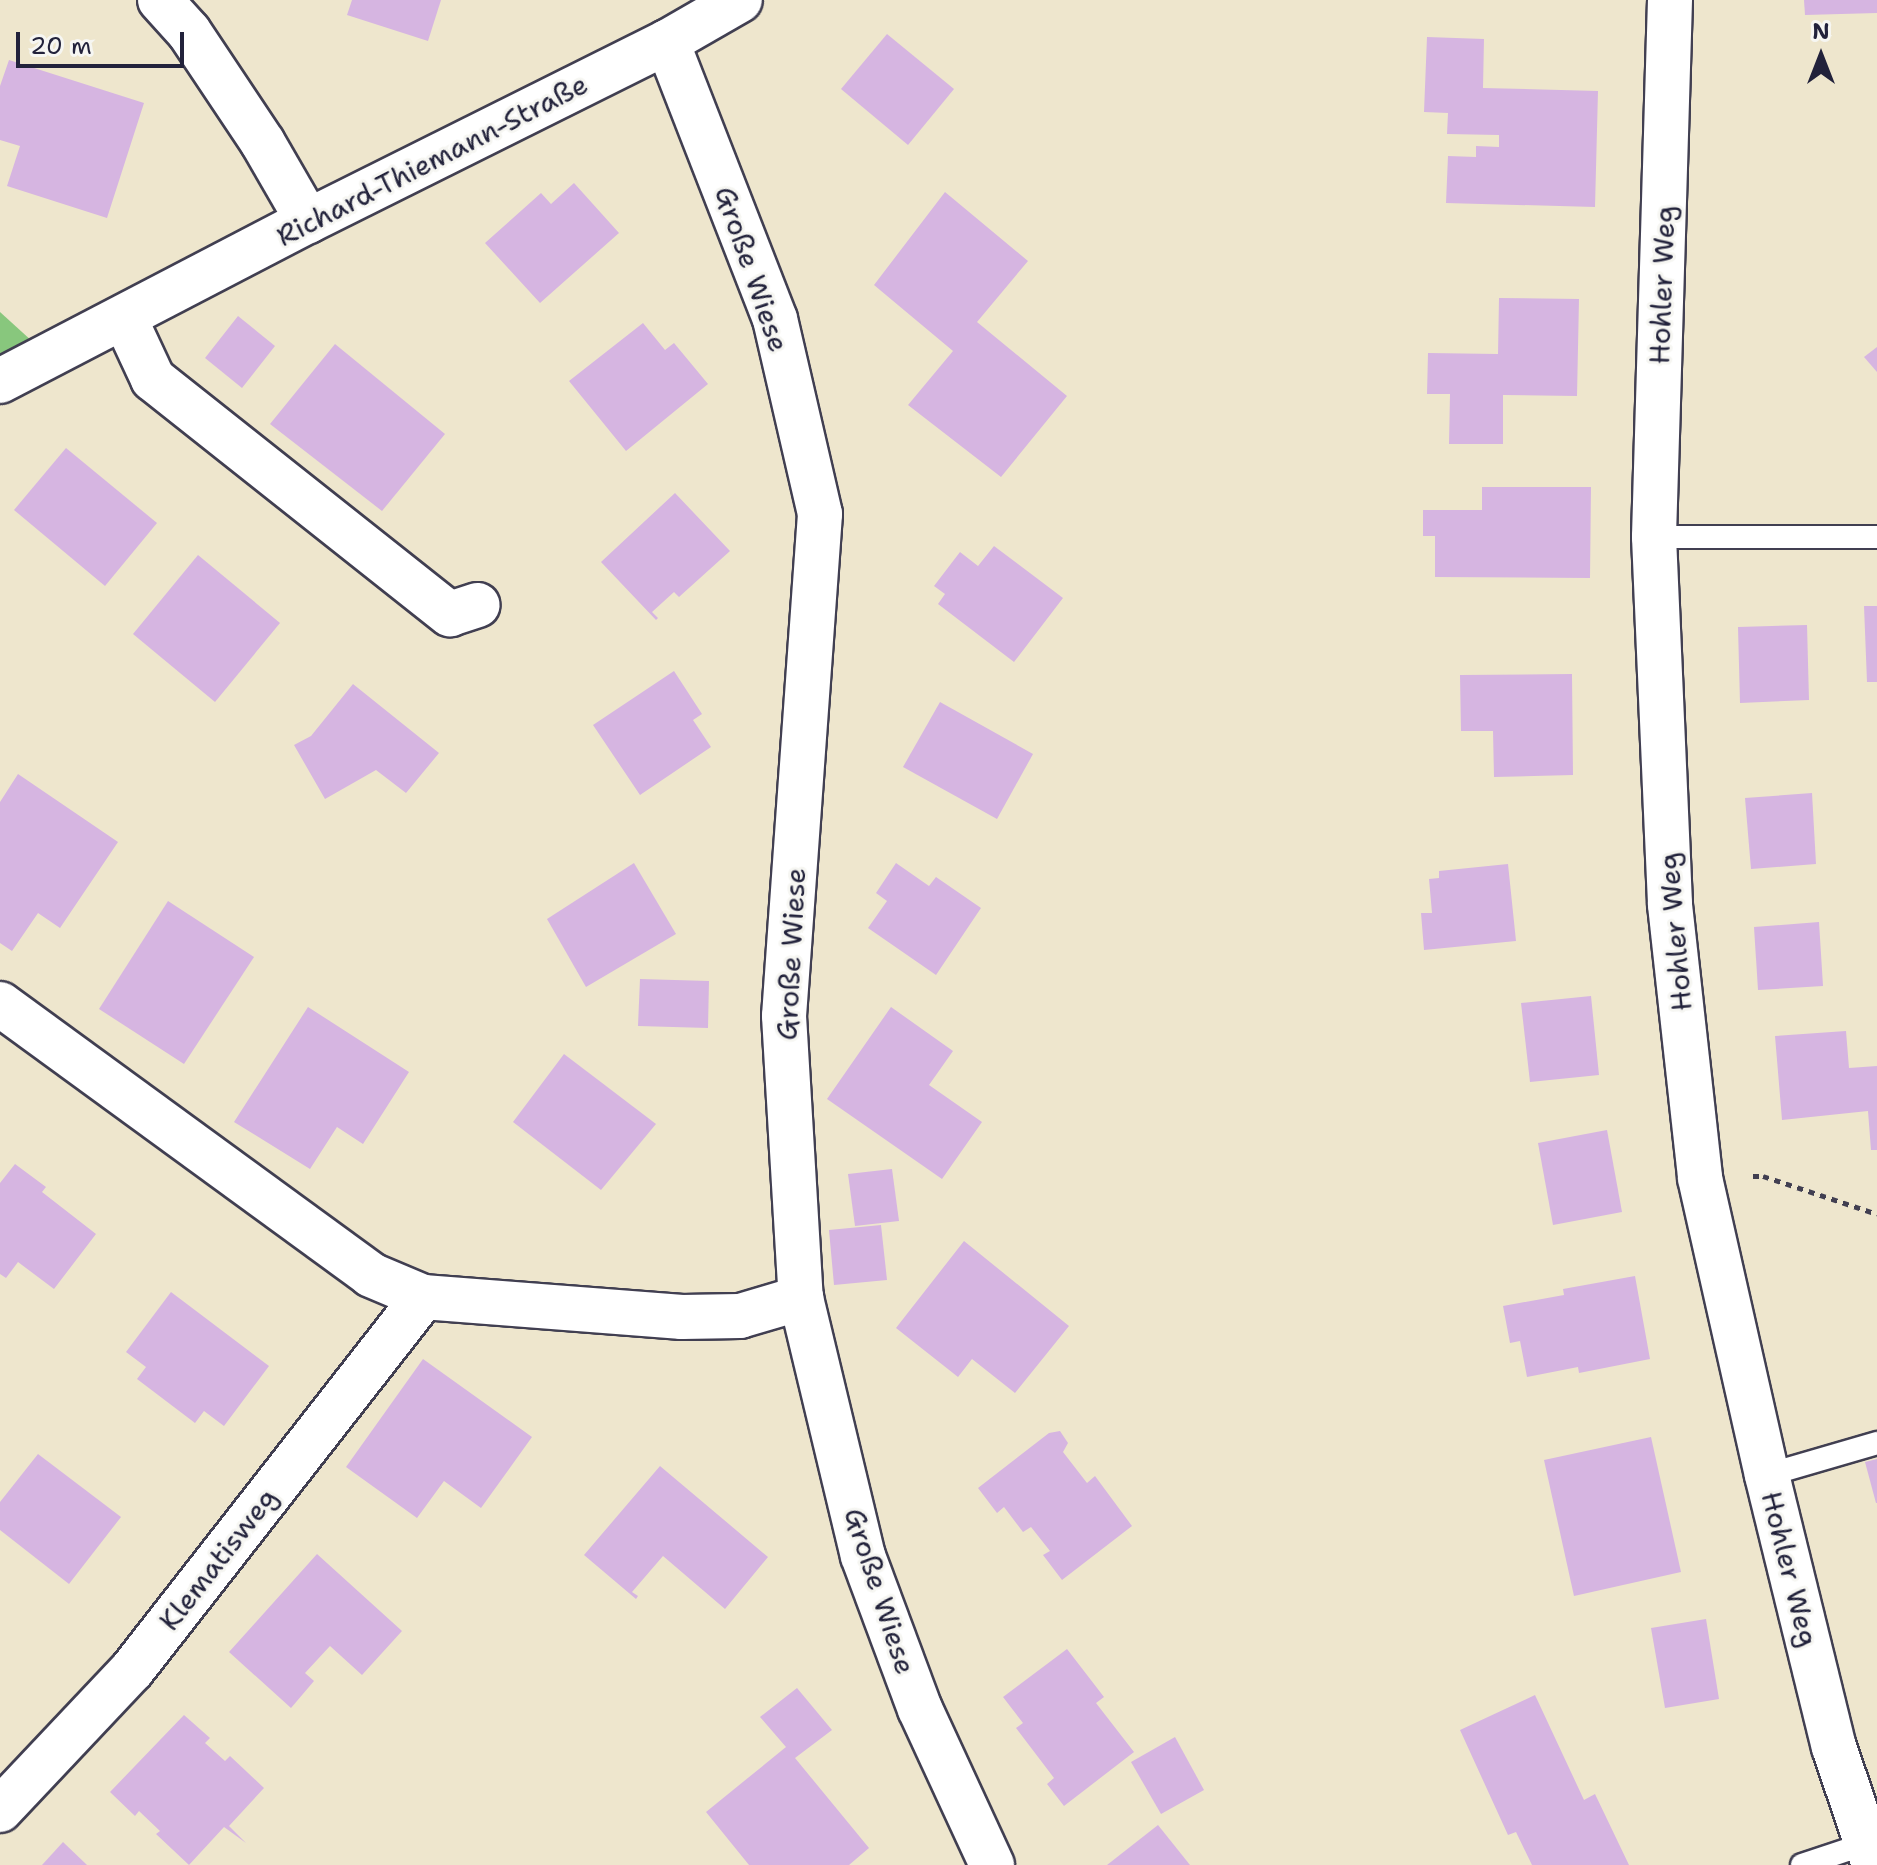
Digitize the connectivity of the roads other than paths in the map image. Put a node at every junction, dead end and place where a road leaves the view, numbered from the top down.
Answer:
1 (160, 0) edge
2 (740, 0) edge
3 (1670, 0) edge
4 (667, 42) junction
5 (308, 221) junction
6 (125, 319) junction
7 (0, 381) edge
8 (1654, 537) junction
9 (1877, 537) edge
10 (478, 605) dead end
11 (0, 1004) edge
12 (423, 1297) junction
13 (801, 1298) junction
14 (1877, 1443) edge
15 (1767, 1475) junction
16 (0, 1810) edge
17 (1871, 1854) edge
18 (988, 1863) edge
19 (1802, 1865) edge

1 - 5 street
2 - 4 street, Richard-Thiemann-Straße
3 - 8 street, Hohler Weg
4 - 5 street, Richard-Thiemann-Straße
4 - 13 street, Große Wiese
5 - 6 street, Richard-Thiemann-Straße
6 - 7 street, Richard-Thiemann-Straße
6 - 10 street
8 - 9 lane
8 - 15 street, Hohler Weg
11 - 12 street
12 - 13 street
12 - 16 street, Klematisweg
13 - 18 street, Große Wiese
14 - 15 lane
15 - 17 street, Hohler Weg
17 - 19 lane, Hohler Weg

